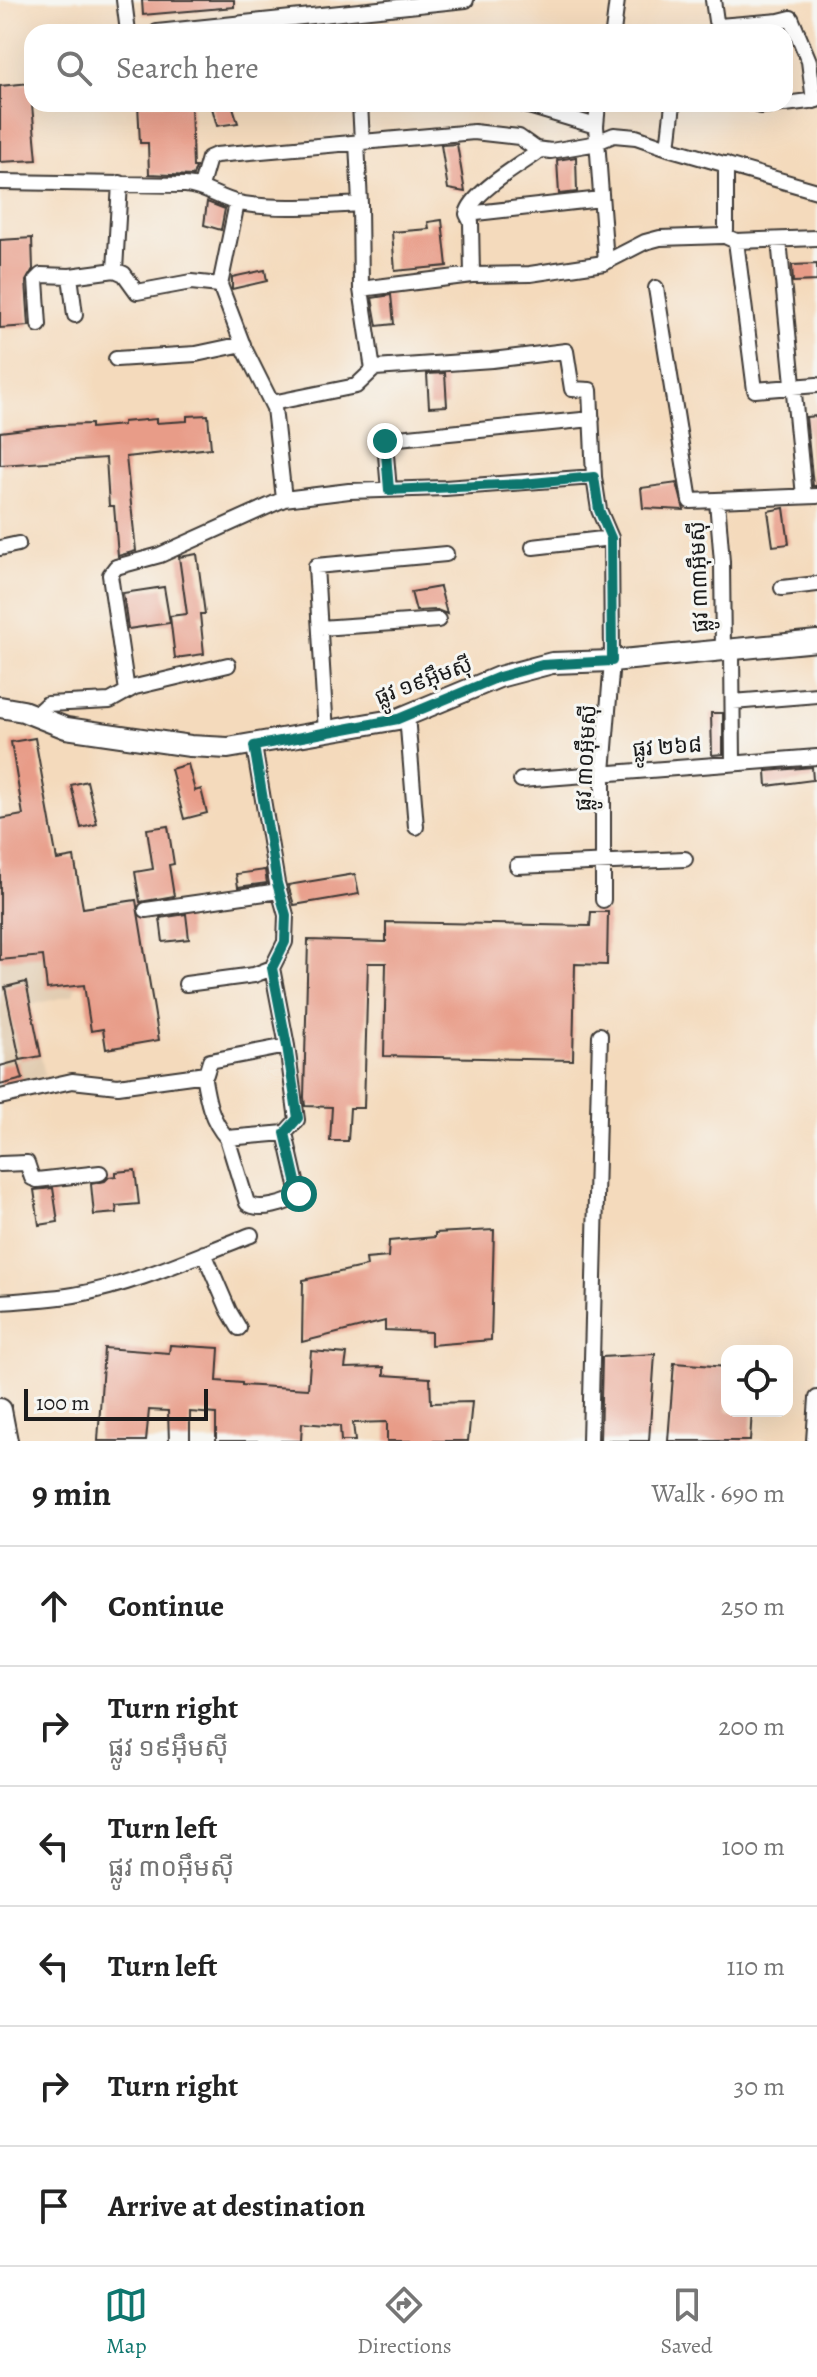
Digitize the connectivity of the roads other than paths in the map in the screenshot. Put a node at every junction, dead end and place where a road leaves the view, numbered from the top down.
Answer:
1 (124, 0) edge
2 (466, 0) edge
3 (617, 0) edge
4 (713, 0) edge
5 (127, 24) edge
6 (234, 24) edge
7 (614, 24) edge
8 (718, 24) edge
9 (757, 24) edge
10 (815, 100) edge
11 (793, 103) edge
12 (360, 112) edge
13 (549, 112) edge
14 (597, 112) edge
15 (672, 112) edge
16 (596, 126) junction
17 (597, 141) junction
18 (359, 142) junction
19 (668, 148) junction
20 (541, 150) junction
21 (726, 164) junction
22 (0, 182) edge
23 (120, 183) junction
24 (201, 186) junction
25 (817, 191) edge
26 (601, 199) junction
27 (237, 203) junction
28 (360, 204) junction
29 (467, 214) junction
30 (729, 238) junction
31 (817, 238) edge
32 (779, 240) junction
33 (606, 262) junction
34 (115, 270) junction
35 (472, 275) junction
36 (70, 276) junction
37 (220, 285) junction
38 (656, 288) dead end
39 (361, 289) junction
40 (75, 315) dead end
41 (39, 325) dead end
42 (243, 344) junction
43 (116, 359) dead end
44 (373, 370) junction
45 (817, 385) edge
46 (792, 387) junction
47 (272, 403) junction
48 (592, 419) junction
49 (594, 477) junction
50 (389, 490) junction
51 (810, 496) edge
52 (284, 499) junction
53 (717, 501) junction
54 (611, 538) junction
55 (18, 544) dead end
56 (533, 547) dead end
57 (0, 548) edge
58 (446, 554) dead end
59 (817, 584) edge
60 (782, 588) dead end
61 (438, 620) dead end
62 (320, 628) junction
63 (817, 641) edge
64 (727, 652) junction
65 (612, 661) junction
66 (228, 665) dead end
67 (127, 691) junction
68 (817, 695) edge
69 (733, 702) junction
70 (0, 707) edge
71 (35, 715) junction
72 (407, 715) junction
73 (326, 733) junction
74 (254, 746) junction
75 (817, 757) edge
76 (733, 763) junction
77 (603, 772) junction
78 (521, 780) dead end
79 (416, 827) dead end
80 (685, 859) dead end
81 (604, 864) junction
82 (517, 866) dead end
83 (279, 891) junction
84 (603, 900) dead end
85 (146, 910) dead end
86 (272, 968) junction
87 (186, 984) dead end
88 (600, 1035) dead end
89 (287, 1046) junction
90 (203, 1074) junction
91 (0, 1097) edge
92 (285, 1133) junction
93 (227, 1138) junction
94 (0, 1164) edge
95 (100, 1173) dead end
96 (251, 1235) dead end
97 (204, 1253) junction
98 (0, 1302) edge
99 (239, 1328) dead end
100 (817, 1398) edge
101 (0, 1410) edge
102 (6, 1441) edge
103 (590, 1441) edge
104 (814, 1441) edge

1 - 5 street
2 - 6 street
3 - 7 street
4 - 8 street
9 - 10 street
10 - 11 street
12 - 18 street
13 - 16 street
14 - 16 street
15 - 19 street
16 - 17 street
17 - 19 street
17 - 20 street
17 - 26 street
18 - 20 street
18 - 24 street
18 - 28 street
19 - 21 street
20 - 29 street
21 - 25 street
21 - 30 street
22 - 23 street
23 - 24 street
23 - 34 street
24 - 27 street
26 - 29 street
26 - 33 street
27 - 28 street
27 - 37 street
28 - 39 street
29 - 35 street
30 - 32 street
30 - 33 street
30 - 46 street
31 - 32 street
32 - 46 street
33 - 35 street
34 - 36 street
34 - 37 street
35 - 39 street
36 - 40 street
36 - 41 street
37 - 42 street
38 - 53 street
39 - 44 street
42 - 43 street
42 - 47 street
44 - 47 street
44 - 48 street
45 - 46 street
46 - 51 street
47 - 52 street
48 - 49 street, ផ្លូវ ៣០អ៊ឹមស៊ី
48 - 50 street
49 - 50 street
49 - 54 street, ផ្លូវ ៣០អ៊ឹមស៊ី
50 - 52 street
51 - 53 street
52 - 67 street
53 - 64 street, ផ្លូវ ៣៣អ៊ឹមស៊ី
54 - 56 street
54 - 65 street, ផ្លូវ ៣០អ៊ឹមស៊ី
55 - 57 street
58 - 62 street
59 - 60 street
61 - 62 street
62 - 73 street
63 - 64 street, ផ្លូវ ១៩អ៊ឹមស៊ី
64 - 65 street, ផ្លូវ ១៩អ៊ឹមស៊ី
64 - 69 street, ផ្លូវ ៣៣អ៊ឹមស៊ី
65 - 72 street, ផ្លូវ ១៩អ៊ឹមស៊ី
65 - 77 street, ផ្លូវ ៣០អ៊ឹមស៊ី
66 - 67 street
67 - 71 street
68 - 69 street
69 - 76 street, ផ្លូវ ៣៣អ៊ឹមស៊ី
70 - 71 street, ផ្លូវ ១៩អ៊ឹមស៊ី
71 - 74 street, ផ្លូវ ១៩អ៊ឹមស៊ី
72 - 73 street, ផ្លូវ ១៩អ៊ឹមស៊ី
72 - 79 street
73 - 74 street, ផ្លូវ ១៩អ៊ឹមស៊ី
74 - 83 street
75 - 76 street, ផ្លូវ ២៦៨
76 - 77 street, ផ្លូវ ២៦៨
77 - 78 street, ផ្លូវ ២៦៨
77 - 81 street, ផ្លូវ ៣០អ៊ឹមស៊ី
80 - 81 street
81 - 82 street
81 - 84 street, ផ្លូវ ៣០អ៊ឹមស៊ី
83 - 85 street
83 - 86 street
86 - 87 street
86 - 89 street
88 - 103 street
89 - 90 street
89 - 92 street
90 - 91 street
90 - 93 street
92 - 93 street
92 - 93 street
94 - 95 street
96 - 97 street
97 - 98 street
97 - 99 street
100 - 104 street
101 - 102 main road

